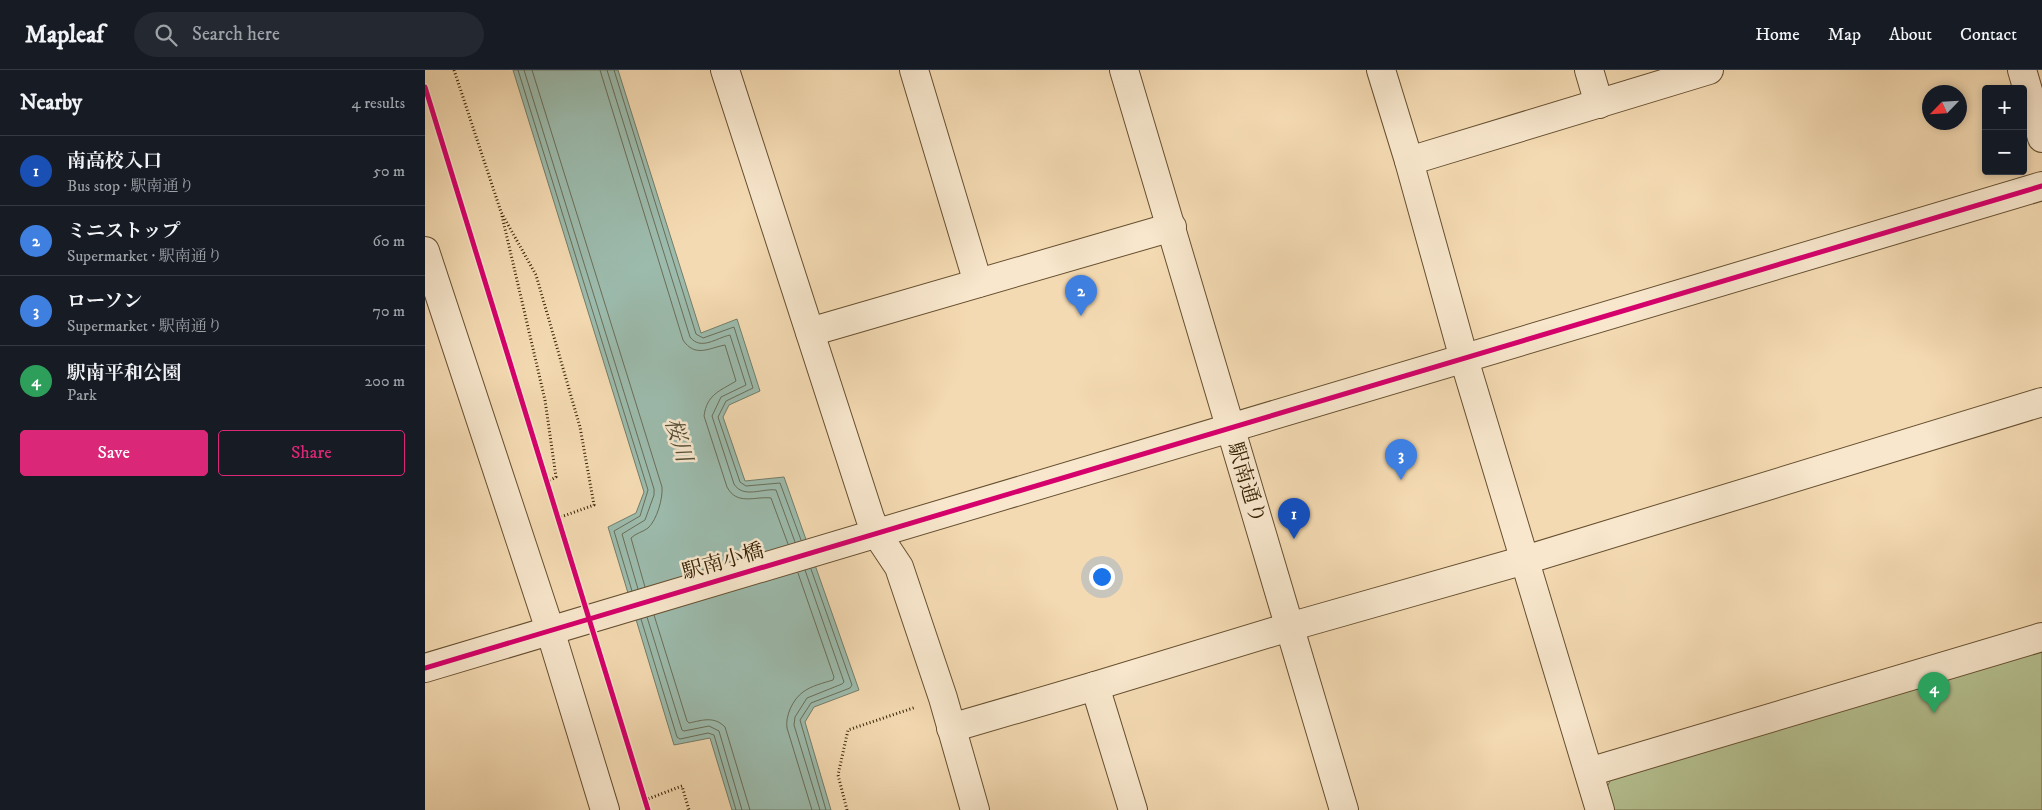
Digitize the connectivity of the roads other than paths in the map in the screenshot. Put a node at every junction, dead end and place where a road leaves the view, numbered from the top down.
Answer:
1 (725, 70) edge
2 (914, 70) edge
3 (1124, 70) edge
4 (1381, 70) edge
5 (1589, 70) edge
6 (1709, 70) edge
7 (2022, 70) edge
8 (1599, 104) junction
9 (2042, 138) edge
10 (1409, 161) junction
11 (2042, 186) edge
12 (1172, 227) junction
13 (425, 251) edge
14 (978, 283) junction
15 (809, 332) junction
16 (1464, 359) junction
17 (2042, 402) edge
18 (1230, 429) junction
19 (877, 534) junction
20 (1525, 560) junction
21 (1289, 627) junction
22 (549, 630) junction
23 (2042, 637) edge
24 (425, 668) edge
25 (1095, 686) junction
26 (951, 728) junction
27 (1589, 772) junction
28 (605, 810) edge
29 (975, 810) edge
30 (1133, 810) edge
31 (1344, 810) edge
32 (1600, 810) edge

1 - 15 street
2 - 14 street
3 - 12 street, 駅南通り
4 - 10 street
5 - 8 street
6 - 8 street
7 - 9 street
8 - 10 street
10 - 16 street
11 - 16 street, 駅南小橋
12 - 14 street
12 - 18 street, 駅南通り
13 - 22 street
14 - 15 street
15 - 19 street
16 - 18 street, 駅南小橋
16 - 20 street
17 - 20 street
18 - 19 street, 駅南小橋
18 - 21 street, 駅南通り
19 - 22 street, 駅南小橋
19 - 26 street
20 - 21 street
20 - 27 street
21 - 25 street
21 - 31 street, 駅南通り
22 - 24 street, 駅南小橋
22 - 28 street
23 - 27 street
25 - 26 street
25 - 30 street
26 - 29 street
27 - 32 street

